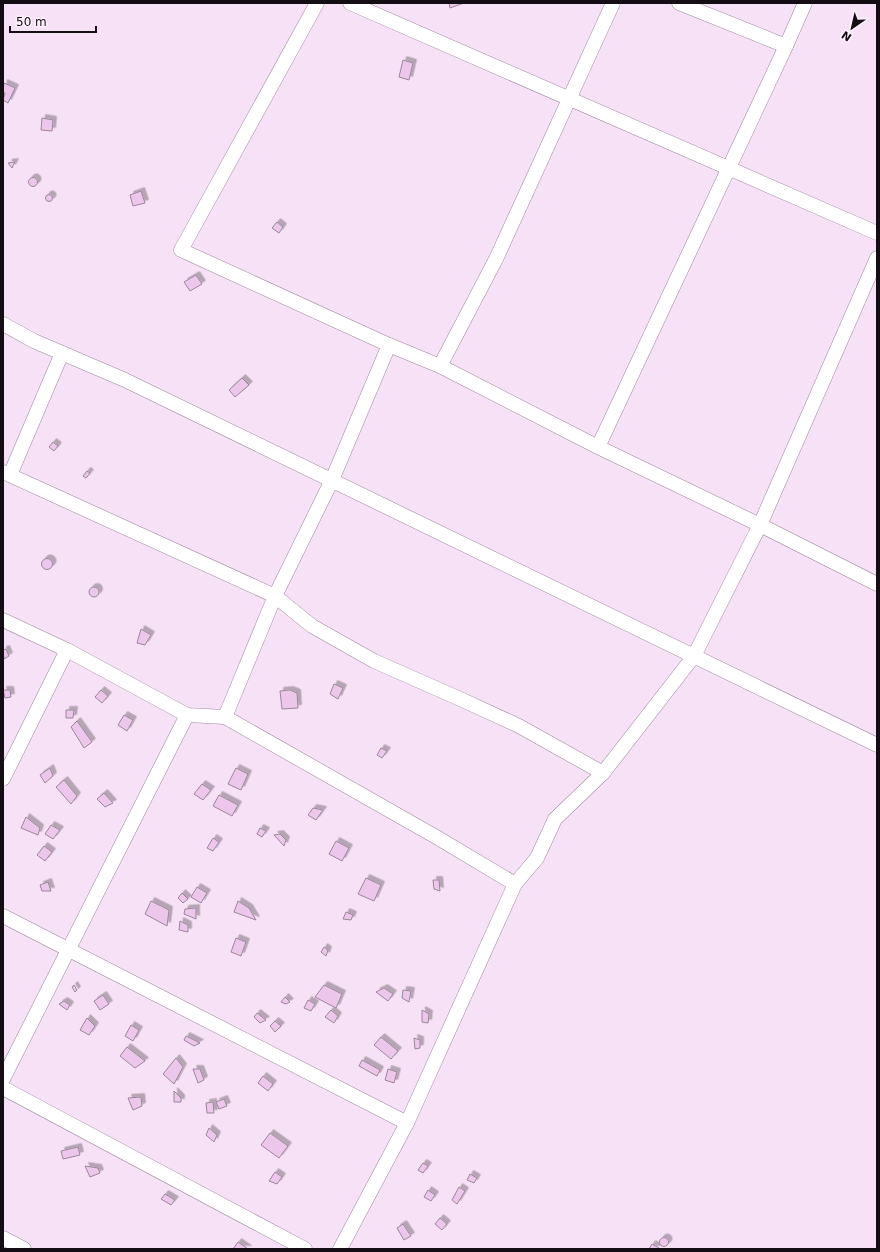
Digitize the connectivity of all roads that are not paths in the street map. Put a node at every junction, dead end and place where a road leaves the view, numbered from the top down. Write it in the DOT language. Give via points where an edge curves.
graph roads {
  1 [pos="316,3"];
  2 [pos="350,3"];
  3 [pos="613,3"];
  4 [pos="679,3"];
  5 [pos="805,3"];
  6 [pos="786,46"];
  7 [pos="569,99"];
  8 [pos="729,168"];
  9 [pos="877,233"];
  10 [pos="877,258"];
  11 [pos="3,324"];
  12 [pos="389,344"];
  13 [pos="62,353"];
  14 [pos="440,366"];
  15 [pos="598,446"];
  16 [pos="6,474"];
  17 [pos="332,480"];
  18 [pos="760,525"];
  19 [pos="877,584"];
  20 [pos="275,596"];
  21 [pos="3,620"];
  22 [pos="67,650"];
  23 [pos="694,656"];
  24 [pos="187,715"];
  25 [pos="225,717"];
  26 [pos="877,744"];
  27 [pos="603,773"];
  28 [pos="3,779"];
  29 [pos="515,884"];
  30 [pos="3,916"];
  31 [pos="69,949"];
  32 [pos="3,1079"];
  33 [pos="3,1088"];
  34 [pos="408,1123"];
  35 [pos="3,1238"];
  36 [pos="24,1249"];
  37 [pos="306,1249"];
  38 [pos="340,1249"];
  1 -- 12 [label="street" via="181,250"];
  2 -- 7 [label="street"];
  3 -- 7 [label="street"];
  4 -- 6 [label="street"];
  5 -- 6 [label="street"];
  6 -- 8 [label="street"];
  7 -- 8 [label="street"];
  7 -- 14 [label="street" via="496,259"];
  8 -- 9 [label="street"];
  8 -- 15 [label="street"];
  10 -- 18 [label="street"];
  11 -- 13 [label="street"];
  12 -- 14 [label="street"];
  12 -- 17 [label="street"];
  13 -- 16 [label="street"];
  13 -- 17 [label="street" via="125,380"];
  14 -- 15 [label="street"];
  15 -- 18 [label="street"];
  16 -- 20 [label="street"];
  17 -- 20 [label="street"];
  17 -- 23 [label="street"];
  18 -- 19 [label="street"];
  18 -- 23 [label="street"];
  20 -- 25 [label="street"];
  20 -- 27 [label="street" via="312,626 374,661 519,726"];
  21 -- 22 [label="street"];
  22 -- 24 [label="street"];
  22 -- 28 [label="street"];
  23 -- 26 [label="street"];
  23 -- 27 [label="street"];
  24 -- 25 [label="street"];
  24 -- 31 [label="street"];
  25 -- 29 [label="street"];
  27 -- 29 [label="street" via="556,819 537,858"];
  29 -- 34 [label="street"];
  30 -- 31 [label="street"];
  31 -- 32 [label="street"];
  31 -- 34 [label="street"];
  33 -- 37 [label="street"];
  34 -- 38 [label="street"];
  35 -- 36 [label="street"];
}
